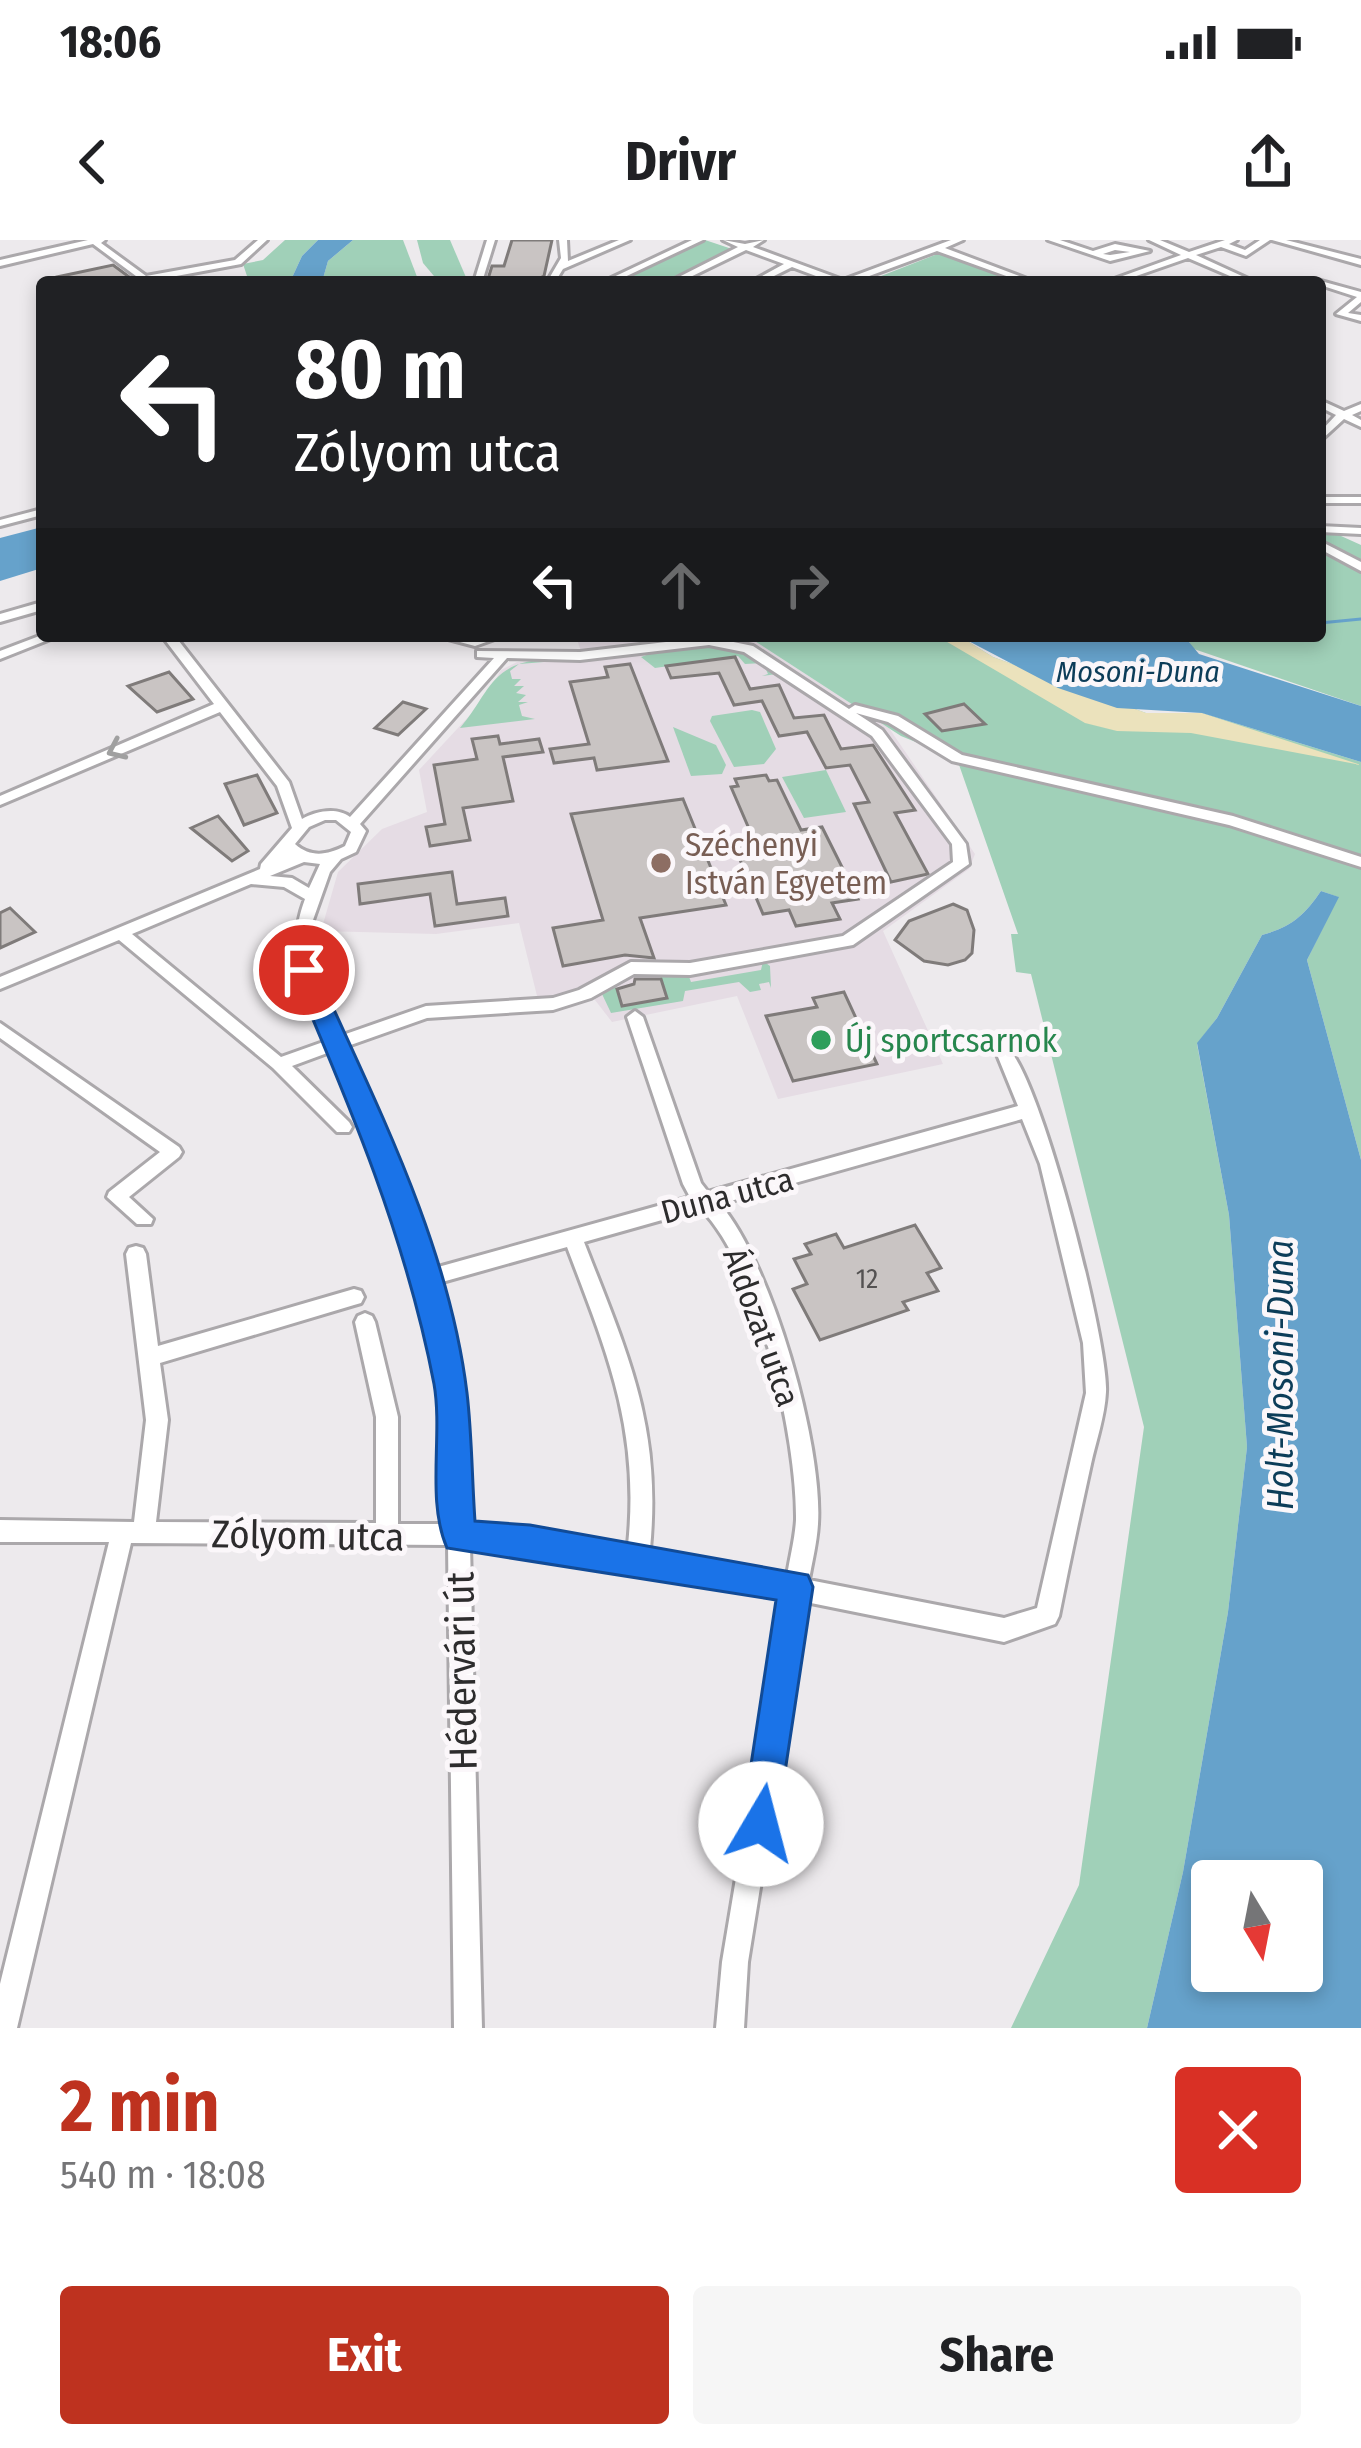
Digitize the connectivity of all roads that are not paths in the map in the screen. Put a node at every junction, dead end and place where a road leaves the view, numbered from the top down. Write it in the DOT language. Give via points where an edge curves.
graph roads {
  1 [pos="263,240"];
  2 [pos="491,240"];
  3 [pos="563,240"];
  4 [pos="626,240"];
  5 [pos="699,240"];
  6 [pos="727,240"];
  7 [pos="760,240"];
  8 [pos="958,240"];
  9 [pos="1052,240"];
  10 [pos="1153,240"];
  11 [pos="1233,240"];
  12 [pos="1266,240"];
  13 [pos="1276,240"];
  14 [pos="96,241"];
  15 [pos="1221,244"];
  16 [pos="744,248"];
  17 [pos="939,249"];
  18 [pos="1093,254"];
  19 [pos="1190,254"];
  20 [pos="592,257"];
  21 [pos="238,262"];
  22 [pos="1361,262"];
  23 [pos="0,263"];
  24 [pos="793,263"];
  25 [pos="560,267"];
  26 [pos="141,276"];
  27 [pos="161,276"];
  28 [pos="242,276"];
  29 [pos="480,276"];
  30 [pos="554,276"];
  31 [pos="564,276"];
  32 [pos="620,276"];
  33 [pos="686,276"];
  34 [pos="767,276"];
  35 [pos="827,276"];
  36 [pos="860,276"];
  37 [pos="1012,276"];
  38 [pos="1127,276"];
  39 [pos="1239,276"];
  40 [pos="1326,284"];
  41 [pos="1361,297"];
  42 [pos="1326,312"];
  43 [pos="1341,314"];
  44 [pos="1361,318"];
  45 [pos="1326,406"];
  46 [pos="1361,407"];
  47 [pos="1348,415"];
  48 [pos="1361,424"];
  49 [pos="1326,433"];
  50 [pos="1326,500"];
  51 [pos="1361,500"];
  52 [pos="36,514"];
  53 [pos="0,523"];
  54 [pos="1326,529"];
  55 [pos="1361,532"];
  56 [pos="1326,547"];
  57 [pos="1361,567"];
  58 [pos="36,608"];
  59 [pos="0,618"];
  60 [pos="36,642"];
  61 [pos="173,642"];
  62 [pos="489,643"];
  63 [pos="511,649"];
  64 [pos="0,655"];
  65 [pos="472,691"];
  66 [pos="818,693"];
  67 [pos="224,705"];
  68 [pos="284,785"];
  69 [pos="376,792"];
  70 [pos="0,801"];
  71 [pos="327,816"];
  72 [pos="354,823"];
  73 [pos="297,825"];
  74 [pos="288,844"];
  75 [pos="335,857"];
  76 [pos="305,858"];
  77 [pos="1361,862"];
  78 [pos="242,884"];
  79 [pos="310,898"];
  80 [pos="121,933"];
  81 [pos="0,983"];
  82 [pos="635,1017"];
  83 [pos="0,1029"];
  84 [pos="339,1045"];
  85 [pos="1005,1052"];
  86 [pos="280,1064"];
  87 [pos="1029,1110"];
  88 [pos="343,1127"];
  89 [pos="701,1202"];
  90 [pos="144,1219"];
  91 [pos="572,1236"];
  92 [pos="136,1254"];
  93 [pos="425,1279"];
  94 [pos="354,1297"];
  95 [pos="364,1322"];
  96 [pos="152,1358"];
  97 [pos="0,1531"];
  98 [pos="133,1533"];
  99 [pos="387,1536"];
  100 [pos="459,1536"];
  101 [pos="638,1558"];
  102 [pos="796,1587"];
  103 [pos="3,2028"];
  104 [pos="468,2028"];
  105 [pos="730,2028"];
  1 -- 21 [label="street"];
  2 -- 29 [label="street"];
  3 -- 25 [label="street"];
  4 -- 20 [label="street"];
  5 -- 32 [label="street"];
  6 -- 16 [label="street"];
  7 -- 16 [label="street"];
  8 -- 17 [label="street"];
  9 -- 18 [label="street"];
  10 -- 19 [label="street"];
  11 -- 15 [label="street"];
  12 -- 15 [label="street" via="1246,253"];
  13 -- 22 [label="street"];
  14 -- 23 [label="street"];
  14 -- 26 [label="street"];
  15 -- 19 [label="street"];
  16 -- 24 [label="street"];
  16 -- 33 [label="street"];
  17 -- 36 [label="street"];
  17 -- 37 [label="street"];
  18 -- 18 [label="street" via="1110,258 1146,251 1122,246"];
  19 -- 38 [label="street"];
  19 -- 39 [label="street"];
  20 -- 25 [label="street"];
  20 -- 31 [label="street" via="565,266"];
  21 -- 27 [label="street"];
  21 -- 28 [label="street"];
  24 -- 34 [label="street"];
  24 -- 35 [label="street"];
  25 -- 30 [label="street"];
  40 -- 41 [label="street"];
  41 -- 43 [label="street"];
  42 -- 43 [label="street"];
  43 -- 44 [label="street"];
  45 -- 47 [label="street"];
  46 -- 47 [label="street"];
  47 -- 48 [label="street"];
  47 -- 49 [label="street"];
  50 -- 51 [label="street"];
  52 -- 53 [label="street"];
  54 -- 55 [label="street"];
  56 -- 57 [label="street"];
  58 -- 59 [label="street"];
  60 -- 64 [label="street"];
  61 -- 67 [label="street"];
  62 -- 63 [label="street"];
  62 -- 65 [label="street"];
  63 -- 65 [label="street"];
  63 -- 66 [label="street" via="558,656 725,642"];
  65 -- 69 [label="street"];
  66 -- 77 [label="street" via="893,719 957,758 1232,821"];
  66 -- 84 [label="street" via="883,739 962,851 954,872 838,943 690,969 640,966 560,1003 426,1012"];
  67 -- 68 [label="street"];
  67 -- 70 [label="street, one-way"];
  68 -- 71 [label="street"];
  68 -- 73 [label="street"];
  69 -- 71 [label="street"];
  69 -- 72 [label="street"];
  71 -- 72 [label="street"];
  71 -- 73 [label="street"];
  72 -- 75 [label="street, Hédervári út" via="356,843"];
  73 -- 74 [label="street"];
  74 -- 76 [label="street"];
  74 -- 78 [label="street"];
  75 -- 76 [label="street"];
  75 -- 79 [label="street, Hédervári út"];
  76 -- 78 [label="street"];
  76 -- 79 [label="street, Hédervári út"];
  78 -- 79 [label="street" via="287,882"];
  78 -- 80 [label="street"];
  79 -- 84 [label="street, Hédervári út" via="304,970"];
  80 -- 81 [label="street"];
  80 -- 86 [label="street"];
  82 -- 89 [label="street, Áldozat utca"];
  83 -- 90 [label="street" via="173,1153 116,1197"];
  84 -- 86 [label="street"];
  84 -- 93 [label="street, Hédervári út" via="391,1168"];
  85 -- 87 [label="street"];
  86 -- 88 [label="street"];
  87 -- 89 [label="street, Duna utca"];
  87 -- 102 [label="street, Zólyom utca" via="1066,1227 1093,1342 1096,1393 1047,1616 1004,1630"];
  89 -- 91 [label="street, Duna utca"];
  89 -- 102 [label="street, Áldozat utca" via="719,1216 791,1391 807,1522"];
  91 -- 93 [label="street, Duna utca"];
  91 -- 101 [label="street" via="638,1411 646,1504"];
  92 -- 96 [label="street"];
  93 -- 100 [label="street, Hédervári út" via="451,1390"];
  94 -- 96 [label="street"];
  95 -- 99 [label="street" via="387,1418"];
  96 -- 98 [label="street" via="157,1420"];
  97 -- 98 [label="street, Zólyom utca"];
  98 -- 99 [label="street, Zólyom utca"];
  98 -- 103 [label="street"];
  99 -- 100 [label="street, Zólyom utca"];
  100 -- 101 [label="street, Zólyom utca"];
  100 -- 104 [label="street, Hédervári út"];
  101 -- 102 [label="street, Zólyom utca"];
  102 -- 105 [label="street, Áldozat utca"];
}
